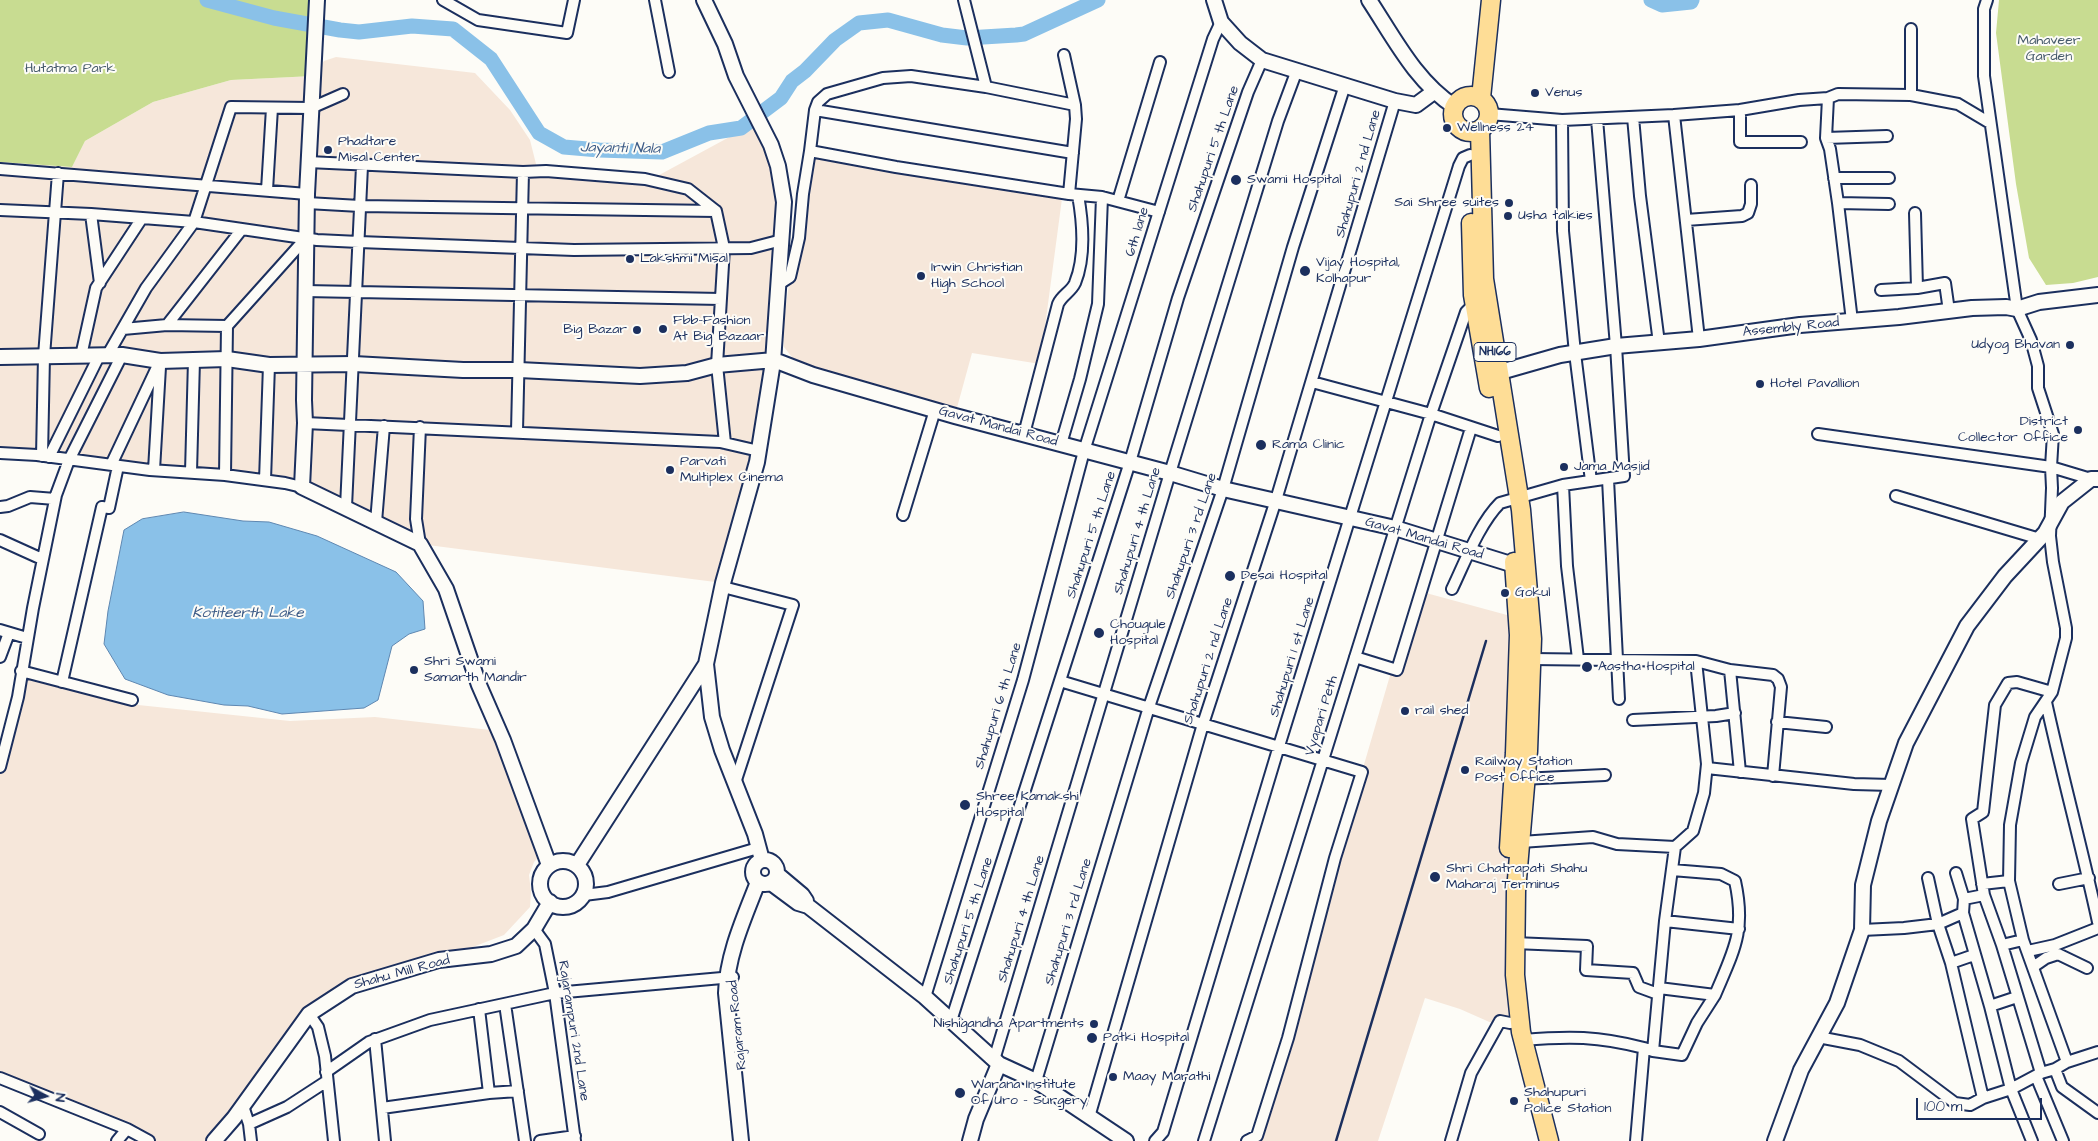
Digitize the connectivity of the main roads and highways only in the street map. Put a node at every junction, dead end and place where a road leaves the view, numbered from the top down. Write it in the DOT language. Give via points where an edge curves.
graph roads {
  1 [pos="1484,0"];
  2 [pos="1491,0"];
  3 [pos="1478,97"];
  4 [pos="1470,130"];
  5 [pos="1492,375"];
  6 [pos="1513,498"];
  7 [pos="1519,779"];
  8 [pos="1515,1023"];
  9 [pos="1542,1141"];
  10 [pos="1549,1141"];
  1 -- 3 [label="highway"];
  2 -- 3 [label="highway"];
  3 -- 4 [label="highway, NH166" via="1488,107 1489,114 1486,124"];
  3 -- 4 [label="highway, NH166" via="1464,97 1455,107 1454,116"];
  4 -- 5 [label="highway, NH166"];
  4 -- 5 [label="highway, NH166" via="1470,239 1474,304"];
  5 -- 6 [label="highway, NH166"];
  5 -- 6 [label="highway, NH166" via="1498,436"];
  6 -- 7 [label="highway, NH166" via="1519,635"];
  6 -- 7 [label="highway, NH166" via="1531,625 1532,659"];
  7 -- 8 [label="highway, NH166" via="1521,842 1516,881"];
  7 -- 8 [label="highway, NH166" via="1504,915 1506,977"];
  8 -- 9 [label="highway, NH166"];
  8 -- 10 [label="highway, NH166" via="1523,1040"];
}
